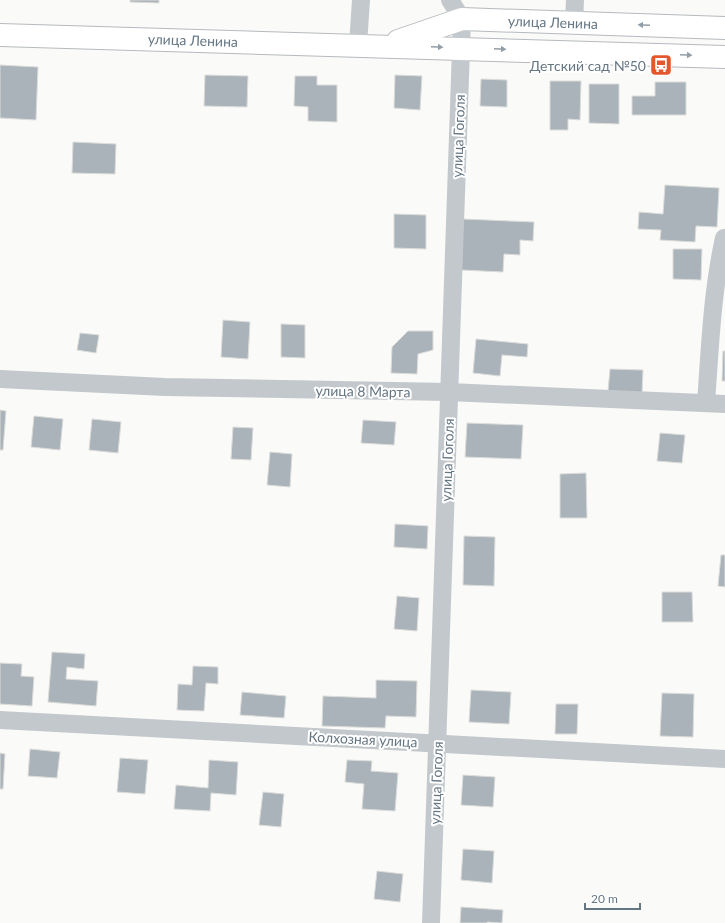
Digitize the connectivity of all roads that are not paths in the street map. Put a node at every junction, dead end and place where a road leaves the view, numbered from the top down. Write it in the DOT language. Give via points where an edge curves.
graph roads {
  1 [pos="361,0"];
  2 [pos="450,0"];
  3 [pos="575,0"];
  4 [pos="462,19"];
  5 [pos="574,23"];
  6 [pos="725,28"];
  7 [pos="0,35"];
  8 [pos="358,45"];
  9 [pos="385,45"];
  10 [pos="461,48"];
  11 [pos="725,57"];
  12 [pos="725,238"];
  13 [pos="0,379"];
  14 [pos="449,392"];
  15 [pos="706,403"];
  16 [pos="725,404"];
  17 [pos="0,720"];
  18 [pos="437,744"];
  19 [pos="725,759"];
  20 [pos="431,923"];
  1 -- 8 [label="street"];
  2 -- 4 [label="street"];
  3 -- 5 [label="street"];
  4 -- 5 [label="main road, улица Ленина"];
  4 -- 9 [label="main road, улица Ленина"];
  4 -- 10 [label="street, улица Гоголя"];
  6 -- 5 [label="main road, улица Ленина, one-way"];
  7 -- 8 [label="main road, улица Ленина"];
  8 -- 9 [label="main road, улица Ленина"];
  9 -- 10 [label="main road, улица Ленина, one-way"];
  10 -- 11 [label="main road, улица Ленина, one-way"];
  10 -- 14 [label="street, улица Гоголя"];
  12 -- 15 [label="street" via="718,268"];
  13 -- 14 [label="street, улица 8 Марта" via="165,387"];
  14 -- 15 [label="street, улица 8 Марта"];
  14 -- 18 [label="street, улица Гоголя"];
  15 -- 16 [label="street, улица 8 Марта"];
  17 -- 18 [label="street, Колхозная улица"];
  18 -- 19 [label="street, Колхозная улица"];
  18 -- 20 [label="street, улица Гоголя"];
}
